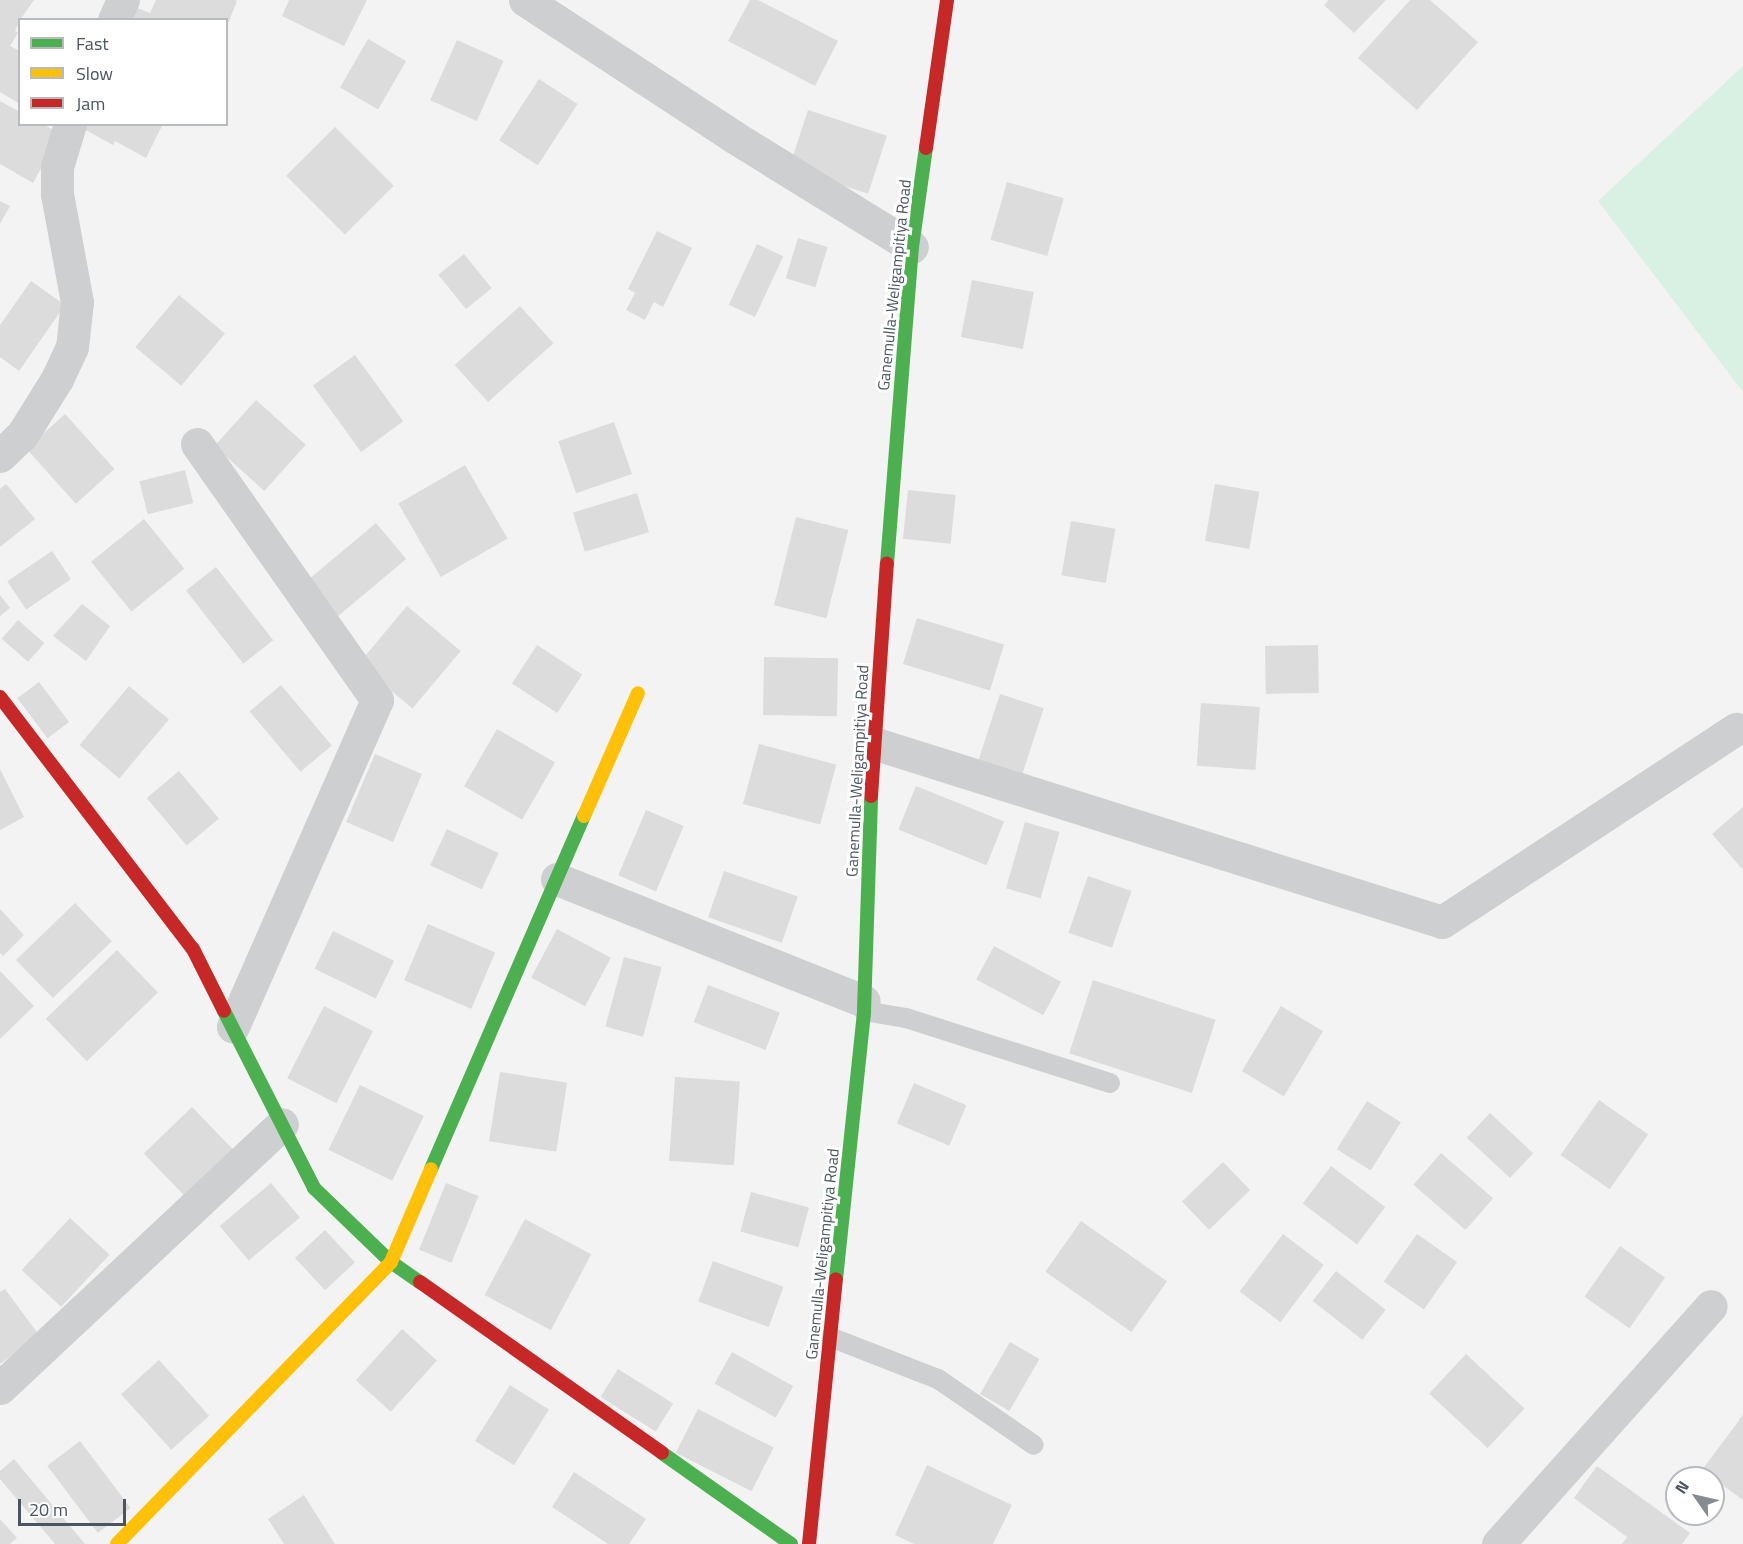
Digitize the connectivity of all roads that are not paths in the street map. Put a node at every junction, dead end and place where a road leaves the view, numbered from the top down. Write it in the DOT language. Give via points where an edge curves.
graph roads {
  1 [pos="123,0"];
  2 [pos="525,0"];
  3 [pos="947,0"];
  4 [pos="115,18"];
  5 [pos="69,126"];
  6 [pos="912,247"];
  7 [pos="197,444"];
  8 [pos="0,456"];
  9 [pos="638,693"];
  10 [pos="0,697"];
  11 [pos="1736,729"];
  12 [pos="873,743"];
  13 [pos="557,879"];
  14 [pos="864,1006"];
  15 [pos="233,1027"];
  16 [pos="1110,1083"];
  17 [pos="282,1124"];
  18 [pos="391,1262"];
  19 [pos="1711,1306"];
  20 [pos="830,1337"];
  21 [pos="0,1388"];
  22 [pos="1034,1445"];
  23 [pos="117,1544"];
  24 [pos="791,1544"];
  25 [pos="809,1544"];
  26 [pos="1498,1544"];
  1 -- 4 [label="street"];
  2 -- 6 [label="street" via="734,137"];
  3 -- 6 [label="street, Ganemulla-Weligampitiya Road"];
  5 -- 8 [label="street" via="57,167 57,194 77,302 72,347 22,435"];
  6 -- 12 [label="street, Ganemulla-Weligampitiya Road"];
  7 -- 15 [label="street" via="377,700"];
  9 -- 13 [label="street"];
  10 -- 15 [label="street" via="193,949"];
  11 -- 12 [label="street" via="1442,922"];
  12 -- 14 [label="street, Ganemulla-Weligampitiya Road"];
  13 -- 14 [label="street"];
  13 -- 18 [label="street"];
  14 -- 16 [label="lane"];
  14 -- 20 [label="street, Ganemulla-Weligampitiya Road"];
  15 -- 17 [label="street"];
  17 -- 18 [label="street" via="314,1188"];
  17 -- 21 [label="street"];
  18 -- 23 [label="street"];
  18 -- 24 [label="street"];
  19 -- 26 [label="street"];
  20 -- 22 [label="lane" via="938,1378"];
  20 -- 25 [label="street, Ganemulla-Weligampitiya Road"];
}
